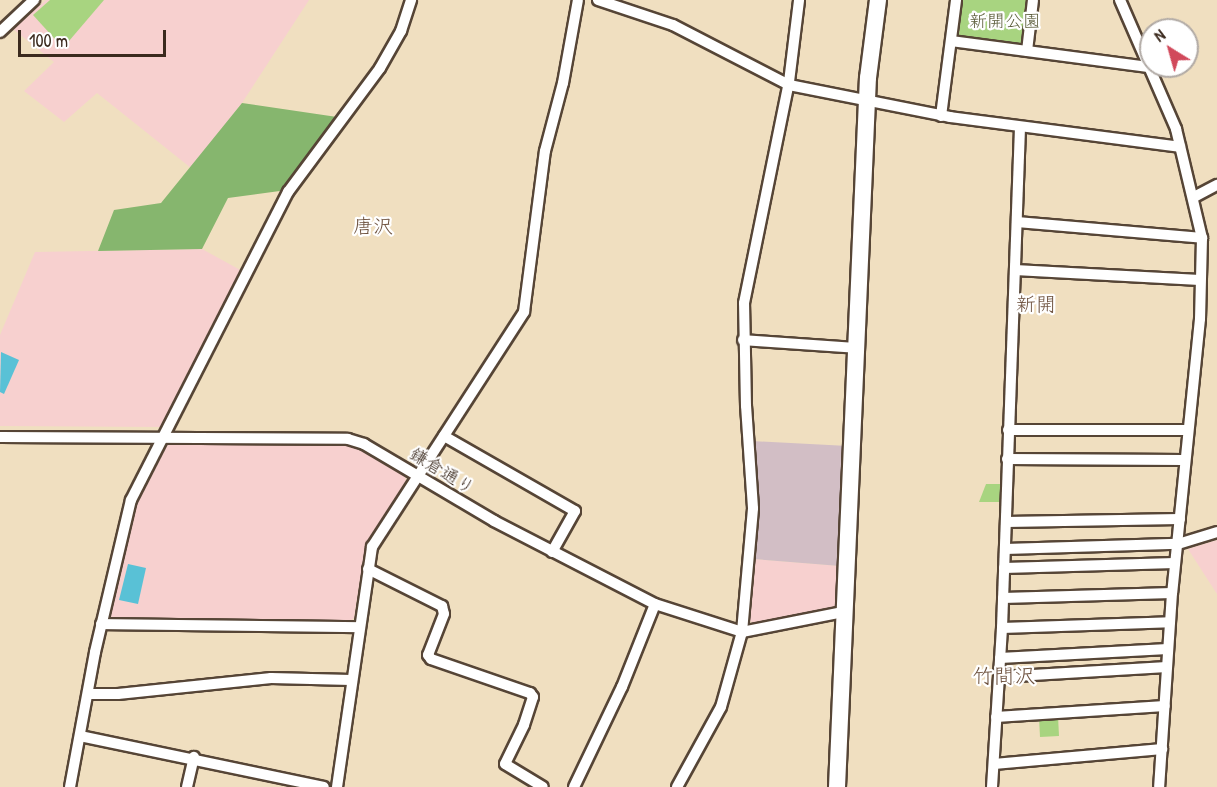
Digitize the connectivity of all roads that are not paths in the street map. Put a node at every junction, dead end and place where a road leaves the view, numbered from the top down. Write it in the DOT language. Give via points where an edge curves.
graph roads {
  1 [pos="34,0"];
  2 [pos="411,0"];
  3 [pos="578,0"];
  4 [pos="598,0"];
  5 [pos="800,0"];
  6 [pos="878,0"];
  7 [pos="956,0"];
  8 [pos="1033,0"];
  9 [pos="1120,0"];
  10 [pos="0,32"];
  11 [pos="951,41"];
  12 [pos="1139,45"];
  13 [pos="1027,51"];
  14 [pos="1139,66"];
  15 [pos="1152,78"];
  16 [pos="789,85"];
  17 [pos="868,102"];
  18 [pos="941,116"];
  19 [pos="1020,128"];
  20 [pos="1180,147"];
  21 [pos="1217,185"];
  22 [pos="1194,197"];
  23 [pos="1017,222"];
  24 [pos="1202,238"];
  25 [pos="1015,270"];
  26 [pos="1200,280"];
  27 [pos="743,340"];
  28 [pos="858,348"];
  29 [pos="1008,430"];
  30 [pos="1187,430"];
  31 [pos="444,436"];
  32 [pos="0,437"];
  33 [pos="161,438"];
  34 [pos="1007,459"];
  35 [pos="1184,460"];
  36 [pos="418,475"];
  37 [pos="1180,519"];
  38 [pos="1006,522"];
  39 [pos="1217,532"];
  40 [pos="1178,544"];
  41 [pos="1005,549"];
  42 [pos="552,552"];
  43 [pos="1174,563"];
  44 [pos="1004,568"];
  45 [pos="368,569"];
  46 [pos="1172,593"];
  47 [pos="1003,598"];
  48 [pos="655,604"];
  49 [pos="843,612"];
  50 [pos="1170,622"];
  51 [pos="101,624"];
  52 [pos="359,627"];
  53 [pos="1002,628"];
  54 [pos="742,632"];
  55 [pos="1168,649"];
  56 [pos="1000,658"];
  57 [pos="1167,667"];
  58 [pos="999,677"];
  59 [pos="351,681"];
  60 [pos="88,694"];
  61 [pos="1165,706"];
  62 [pos="996,717"];
  63 [pos="80,736"];
  64 [pos="1162,749"];
  65 [pos="194,757"];
  66 [pos="994,764"];
  67 [pos="70,787"];
  68 [pos="187,787"];
  69 [pos="324,787"];
  70 [pos="337,787"];
  71 [pos="543,787"];
  72 [pos="574,787"];
  73 [pos="677,787"];
  74 [pos="837,787"];
  75 [pos="992,787"];
  76 [pos="1158,787"];
  1 -- 10 [label="street"];
  2 -- 33 [label="street" via="401,31 380,68 295,180"];
  3 -- 31 [label="street" via="563,83 545,151 524,312"];
  4 -- 16 [label="street" via="673,25"];
  5 -- 16 [label="street"];
  6 -- 17 [label="street"];
  7 -- 11 [label="street"];
  8 -- 13 [label="street"];
  9 -- 12 [label="street"];
  11 -- 13 [label="street"];
  11 -- 18 [label="street"];
  13 -- 14 [label="street"];
  15 -- 20 [label="street"];
  16 -- 17 [label="street"];
  16 -- 27 [label="street" via="752,257"];
  17 -- 18 [label="street"];
  17 -- 28 [label="street"];
  18 -- 19 [label="street"];
  19 -- 20 [label="street"];
  19 -- 23 [label="street"];
  20 -- 22 [label="street"];
  21 -- 22 [label="street"];
  22 -- 24 [label="street"];
  23 -- 24 [label="street"];
  23 -- 25 [label="street"];
  24 -- 26 [label="street"];
  25 -- 26 [label="street"];
  25 -- 29 [label="street"];
  26 -- 30 [label="street"];
  27 -- 28 [label="street"];
  27 -- 54 [label="street" via="753,508"];
  28 -- 49 [label="street"];
  29 -- 30 [label="street"];
  29 -- 34 [label="street"];
  30 -- 35 [label="street"];
  31 -- 36 [label="street"];
  31 -- 42 [label="street" via="575,511"];
  32 -- 33 [label="street, 鎌倉通り"];
  33 -- 36 [label="street, 鎌倉通り" via="348,439"];
  33 -- 51 [label="street" via="131,500"];
  34 -- 35 [label="street"];
  34 -- 38 [label="street"];
  35 -- 37 [label="street"];
  36 -- 42 [label="street, 鎌倉通り"];
  36 -- 45 [label="street" via="372,547"];
  37 -- 38 [label="street"];
  37 -- 40 [label="street"];
  38 -- 41 [label="street"];
  39 -- 40 [label="street"];
  40 -- 41 [label="street"];
  40 -- 43 [label="street"];
  41 -- 44 [label="street"];
  42 -- 48 [label="street, 鎌倉通り"];
  43 -- 44 [label="street"];
  43 -- 46 [label="street"];
  44 -- 47 [label="street"];
  45 -- 52 [label="street"];
  45 -- 71 [label="street" via="442,606 444,614 428,655 431,659 530,693 533,697 524,725 505,764"];
  46 -- 47 [label="street"];
  46 -- 50 [label="street"];
  47 -- 53 [label="street"];
  48 -- 54 [label="street, 鎌倉通り"];
  48 -- 72 [label="street" via="622,687"];
  49 -- 54 [label="street, 鎌倉通り"];
  49 -- 74 [label="street"];
  50 -- 53 [label="street"];
  50 -- 55 [label="street"];
  51 -- 52 [label="street"];
  51 -- 60 [label="street"];
  52 -- 59 [label="street"];
  53 -- 56 [label="street"];
  54 -- 73 [label="street" via="721,707"];
  55 -- 56 [label="street"];
  55 -- 57 [label="street"];
  56 -- 58 [label="street"];
  57 -- 58 [label="street"];
  57 -- 61 [label="street"];
  58 -- 62 [label="street"];
  59 -- 60 [label="street" via="271,678"];
  59 -- 70 [label="street"];
  60 -- 63 [label="street"];
  61 -- 62 [label="street"];
  61 -- 64 [label="street"];
  62 -- 66 [label="street"];
  63 -- 65 [label="street"];
  63 -- 67 [label="street"];
  64 -- 66 [label="street"];
  64 -- 76 [label="street"];
  65 -- 68 [label="street"];
  65 -- 69 [label="street"];
  66 -- 75 [label="street"];
}
